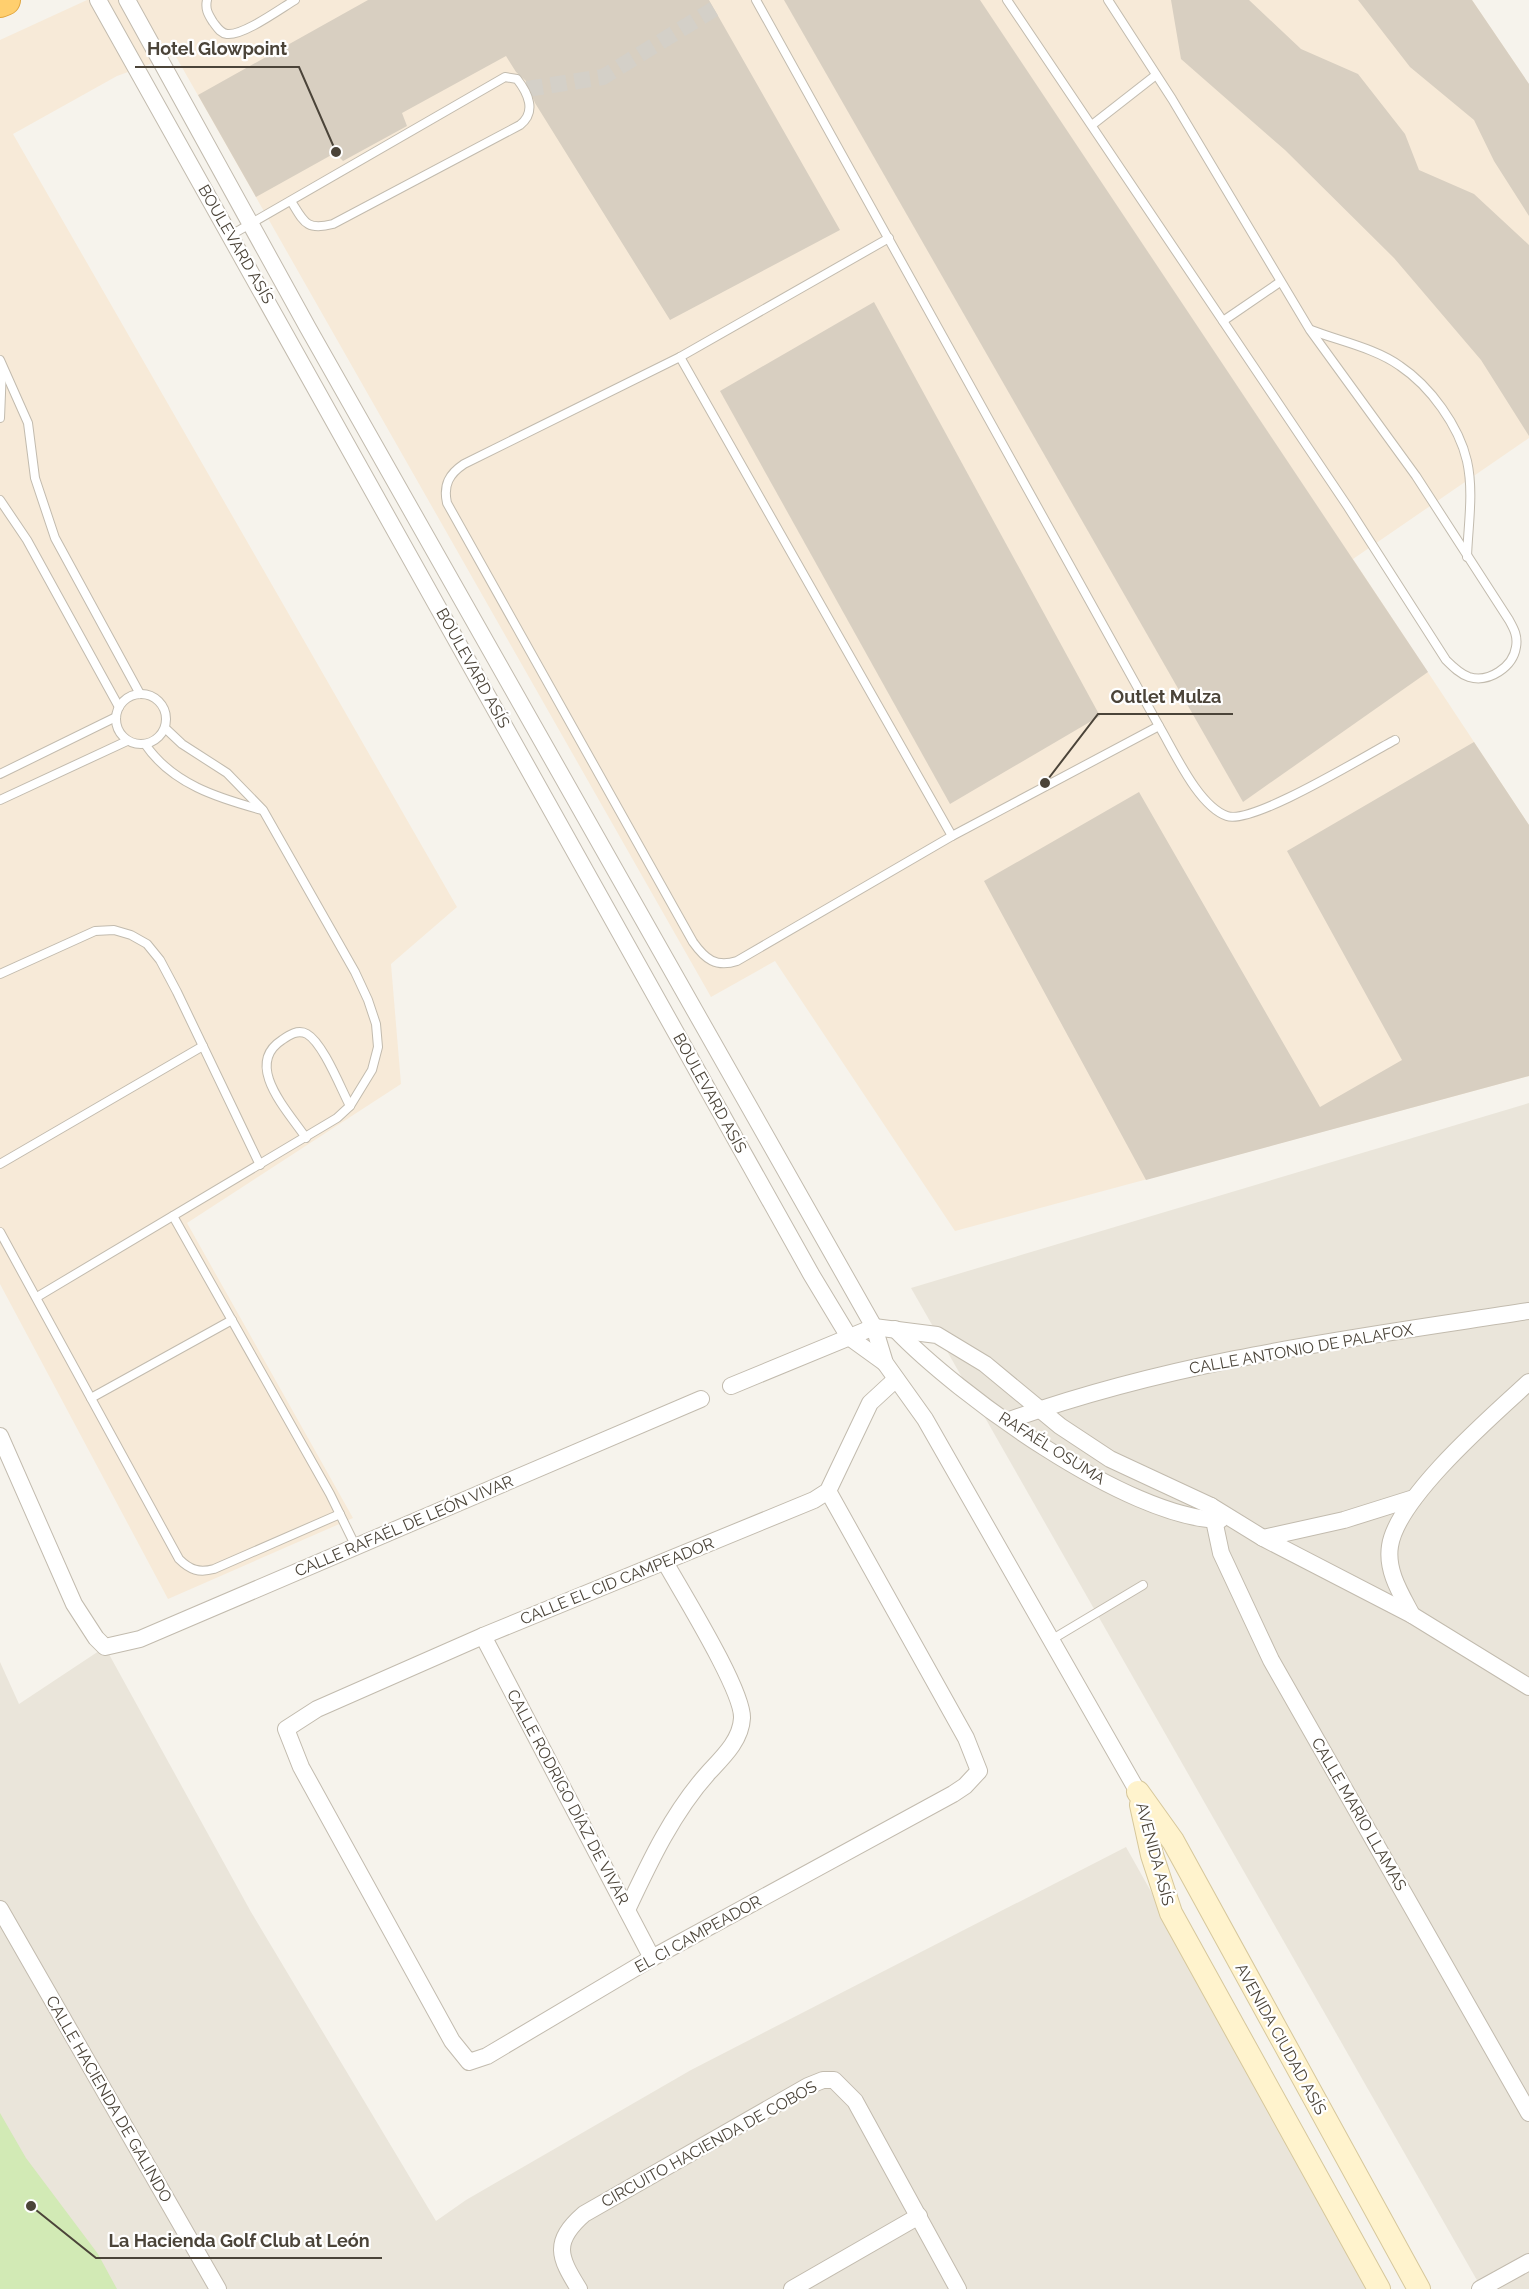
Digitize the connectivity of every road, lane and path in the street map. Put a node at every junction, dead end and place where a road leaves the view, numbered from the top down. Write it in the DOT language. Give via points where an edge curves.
graph roads {
  1 [pos="5,0"];
  2 [pos="98,0"];
  3 [pos="126,0"];
  4 [pos="207,0"];
  5 [pos="295,0"];
  6 [pos="756,0"];
  7 [pos="1007,0"];
  8 [pos="1108,0"];
  9 [pos="0,2"];
  10 [pos="156,54"];
  11 [pos="135,65"];
  12 [pos="1156,75"];
  13 [pos="1092,125"];
  14 [pos="291,201"];
  15 [pos="249,223"];
  16 [pos="231,235"];
  17 [pos="889,238"];
  18 [pos="1280,282"];
  19 [pos="1223,321"];
  20 [pos="1310,330"];
  21 [pos="680,357"];
  22 [pos="1,362"];
  23 [pos="0,418"];
  24 [pos="0,500"];
  25 [pos="1467,558"];
  26 [pos="466,608"];
  27 [pos="446,620"];
  28 [pos="140,694"];
  29 [pos="117,712"];
  30 [pos="1159,726"];
  31 [pos="165,728"];
  32 [pos="1395,740"];
  33 [pos="128,741"];
  34 [pos="145,744"];
  35 [pos="0,774"];
  36 [pos="0,800"];
  37 [pos="263,810"];
  38 [pos="952,836"];
  39 [pos="0,974"];
  40 [pos="688,998"];
  41 [pos="665,1013"];
  42 [pos="203,1046"];
  43 [pos="350,1106"];
  44 [pos="306,1138"];
  45 [pos="769,1142"];
  46 [pos="745,1157"];
  47 [pos="0,1164"];
  48 [pos="260,1165"];
  49 [pos="173,1216"];
  50 [pos="0,1232"];
  51 [pos="37,1297"];
  52 [pos="1529,1311"];
  53 [pos="232,1320"];
  54 [pos="874,1327"];
  55 [pos="895,1329"];
  56 [pos="849,1336"];
  57 [pos="885,1363"];
  58 [pos="896,1378"];
  59 [pos="1529,1382"];
  60 [pos="731,1386"];
  61 [pos="91,1398"];
  62 [pos="701,1399"];
  63 [pos="1041,1409"];
  64 [pos="1007,1421"];
  65 [pos="0,1436"];
  66 [pos="828,1491"];
  67 [pos="1414,1498"];
  68 [pos="1211,1513"];
  69 [pos="340,1514"];
  70 [pos="1263,1538"];
  71 [pos="356,1547"];
  72 [pos="665,1562"];
  73 [pos="1143,1585"];
  74 [pos="1413,1615"];
  75 [pos="483,1636"];
  76 [pos="1050,1640"];
  77 [pos="1529,1687"];
  78 [pos="286,1729"];
  79 [pos="1138,1792"];
  80 [pos="0,1909"];
  81 [pos="627,1910"];
  82 [pos="652,1958"];
  83 [pos="1529,2113"];
  84 [pos="919,2216"];
  85 [pos="1529,2262"];
  86 [pos="218,2289"];
  87 [pos="579,2289"];
  88 [pos="792,2289"];
  89 [pos="958,2289"];
  90 [pos="1379,2289"];
  91 [pos="1419,2289"];
  92 [pos="1480,2289"];
  1 -- 9 [label="highway"];
  2 -- 11 [label="street, BOULEVARD ASÍS"];
  3 -- 10 [label="street, BOULEVARD ASÍS"];
  4 -- 5 [label="lane" via="211,18 222,33 229,35"];
  6 -- 17 [label="lane"];
  7 -- 13 [label="lane"];
  8 -- 12 [label="lane"];
  10 -- 11 [label="street"];
  10 -- 15 [label="street, BOULEVARD ASÍS"];
  11 -- 16 [label="street, BOULEVARD ASÍS"];
  12 -- 13 [label="lane"];
  12 -- 18 [label="lane"];
  13 -- 19 [label="lane"];
  14 -- 14 [label="lane" via="309,225 316,228 333,224 520,125 529,115 531,103 517,79 505,77"];
  14 -- 15 [label="lane"];
  15 -- 16 [label="lane"];
  15 -- 26 [label="street, BOULEVARD ASÍS"];
  16 -- 27 [label="street, BOULEVARD ASÍS"];
  17 -- 21 [label="lane"];
  17 -- 30 [label="lane"];
  18 -- 19 [label="lane"];
  18 -- 20 [label="lane"];
  19 -- 25 [label="lane" via="1446,660 1472,678 1486,678 1500,673 1510,661 1516,649 1516,634"];
  20 -- 25 [label="lane" via="1416,476"];
  20 -- 25 [label="lane" via="1400,365 1427,390 1451,423 1467,461"];
  21 -- 38 [label="lane"];
  21 -- 38 [label="lane" via="464,464 448,478 445,494 688,932 707,959 726,965"];
  22 -- 23 [label="lane"];
  22 -- 28 [label="lane" via="28,423 35,478 55,538"];
  24 -- 29 [label="lane" via="27,540"];
  26 -- 27 [label="street"];
  26 -- 40 [label="street, BOULEVARD ASÍS"];
  27 -- 41 [label="street, BOULEVARD ASÍS"];
  28 -- 29 [label="lane" via="131,696"];
  28 -- 31 [label="lane" via="162,704"];
  29 -- 33 [label="lane" via="120,734"];
  29 -- 35 [label="lane"];
  30 -- 32 [label="lane" via="1196,788 1226,816 1240,818"];
  30 -- 38 [label="lane"];
  31 -- 34 [label="lane" via="154,741"];
  31 -- 37 [label="lane" via="227,773"];
  33 -- 34 [label="lane"];
  33 -- 36 [label="lane"];
  34 -- 37 [label="lane" via="168,770 186,782 212,795"];
  37 -- 43 [label="lane" via="355,972 376,1024 378,1047 372,1070"];
  39 -- 42 [label="lane" via="95,931 114,930 131,935 147,944 160,960"];
  40 -- 41 [label="street"];
  40 -- 45 [label="street, BOULEVARD ASÍS"];
  41 -- 46 [label="street, BOULEVARD ASÍS"];
  42 -- 47 [label="lane"];
  42 -- 48 [label="lane"];
  43 -- 44 [label="lane"];
  43 -- 44 [label="lane" via="308,1034 292,1034 273,1046 266,1056 267,1076"];
  44 -- 48 [label="lane"];
  45 -- 46 [label="street"];
  45 -- 54 [label="street, BOULEVARD ASÍS"];
  46 -- 56 [label="street, BOULEVARD ASÍS"];
  48 -- 49 [label="lane"];
  49 -- 51 [label="lane"];
  49 -- 53 [label="lane"];
  50 -- 51 [label="lane"];
  51 -- 61 [label="lane"];
  52 -- 63 [label="street, CALLE ANTONIO DE PALAFOX" via="1206,1363"];
  53 -- 61 [label="lane"];
  53 -- 69 [label="lane"];
  54 -- 55 [label="street, RAFAÉL OSUMA"];
  54 -- 56 [label="street"];
  54 -- 57 [label="street, AVENIDA ASÍS"];
  55 -- 63 [label="street, RAFAÉL OSUMA" via="948,1340"];
  55 -- 64 [label="street, RAFAÉL OSUMA" via="938,1371"];
  56 -- 57 [label="street, AVENIDA ASÍS"];
  56 -- 60 [label="street"];
  57 -- 58 [label="street, AVENIDA ASÍS"];
  58 -- 66 [label="street" via="870,1403"];
  58 -- 76 [label="street, AVENIDA ASÍS" via="925,1419"];
  59 -- 67 [label="street"];
  61 -- 69 [label="lane" via="179,1559 195,1571 214,1569"];
  62 -- 71 [label="street, CALLE RAFAÉL DE LEÓN VIVAR"];
  63 -- 64 [label="street, CALLE ANTONIO DE PALAFOX"];
  63 -- 68 [label="street, RAFAÉL OSUMA" via="1110,1459"];
  64 -- 68 [label="street, RAFAÉL OSUMA" via="1064,1460 1143,1500"];
  65 -- 71 [label="street, CALLE RAFAÉL DE LEÓN VIVAR" via="74,1604 105,1647 140,1640"];
  66 -- 72 [label="street, CALLE EL CID CAMPEADOR"];
  66 -- 82 [label="street, EL CI CAMPEADOR" via="966,1738 979,1771 952,1794"];
  67 -- 70 [label="street" via="1344,1520"];
  67 -- 74 [label="street" via="1396,1526 1389,1563"];
  68 -- 70 [label="street, RAFAÉL OSUMA" via="1233,1520"];
  68 -- 83 [label="street, CALLE MARIO LLAMAS" via="1221,1553 1271,1660"];
  69 -- 71 [label="lane"];
  70 -- 74 [label="street, RAFAÉL OSUMA"];
  72 -- 75 [label="street, CALLE EL CID CAMPEADOR"];
  72 -- 81 [label="street" via="728,1676 742,1718 737,1737 667,1831"];
  73 -- 76 [label="lane"];
  74 -- 77 [label="street, RAFAÉL OSUMA"];
  75 -- 78 [label="street, CALLE EL CID CAMPEADOR" via="317,1709"];
  75 -- 81 [label="street, CALLE RODRIGO DÍAZ DE VIVAR"];
  76 -- 79 [label="street, AVENIDA ASÍS"];
  78 -- 82 [label="street, EL CI CAMPEADOR" via="306,1776 452,2041 469,2061 486,2056"];
  79 -- 90 [label="street, AVENIDA ASÍS" via="1152,1855 1171,1913"];
  79 -- 91 [label="street, AVENIDA CIUDAD ASÍS" via="1173,1841"];
  80 -- 86 [label="street, CALLE HACIENDA DE GALINDO"];
  81 -- 82 [label="street, CALLE RODRIGO DÍAZ DE VIVAR"];
  84 -- 87 [label="street, CIRCUITO HACIENDA DE COBOS" via="855,2101 834,2080 823,2080 584,2214 567,2232 561,2252"];
  84 -- 88 [label="street"];
  84 -- 89 [label="street, CIRCUITO HACIENDA DE COBOS"];
  85 -- 92 [label="street"];
}
